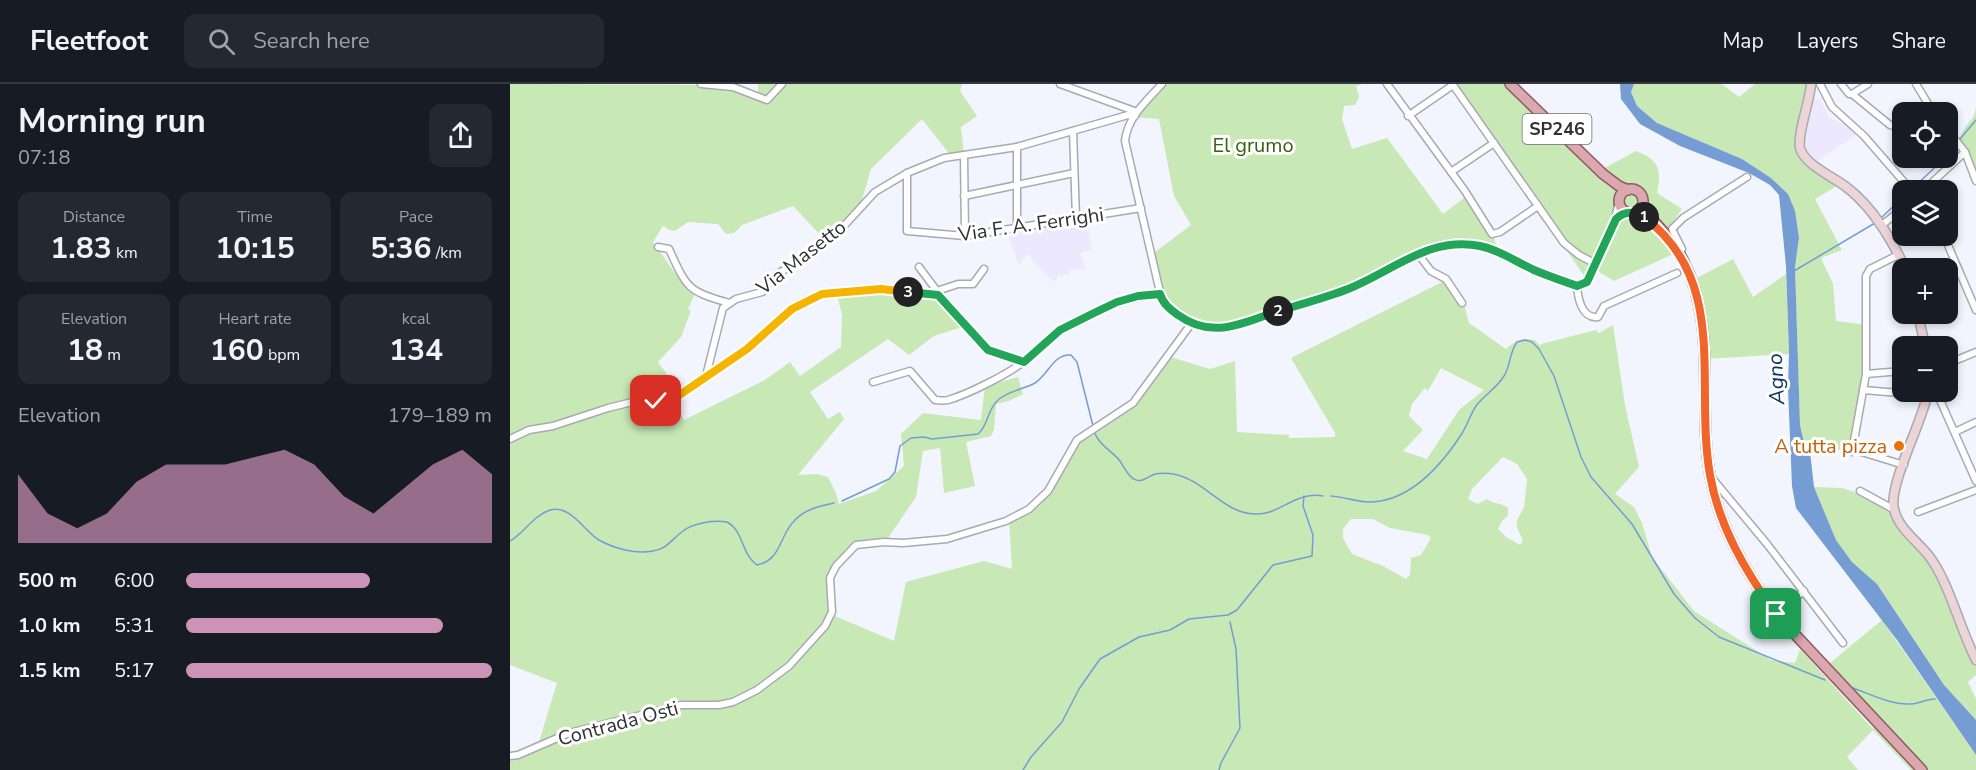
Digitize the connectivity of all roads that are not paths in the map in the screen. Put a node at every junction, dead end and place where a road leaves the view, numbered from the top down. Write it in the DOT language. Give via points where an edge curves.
graph roads {
  1 [pos="701,84"];
  2 [pos="782,84"];
  3 [pos="1060,84"];
  4 [pos="1162,84"];
  5 [pos="1387,84"];
  6 [pos="1510,84"];
  7 [pos="1811,84"];
  8 [pos="1820,84"];
  9 [pos="1841,84"];
  10 [pos="1868,84"];
  11 [pos="1916,84"];
  12 [pos="1453,85"];
  13 [pos="1852,94"];
  14 [pos="1925,102"];
  15 [pos="1136,114"];
  16 [pos="1408,116"];
  17 [pos="1892,126"];
  18 [pos="1073,131"];
  19 [pos="1494,143"];
  20 [pos="1958,143"];
  21 [pos="1017,147"];
  22 [pos="1965,152"];
  23 [pos="964,155"];
  24 [pos="1450,172"];
  25 [pos="907,173"];
  26 [pos="1074,173"];
  27 [pos="1603,174"];
  28 [pos="1747,177"];
  29 [pos="1902,180"];
  30 [pos="1935,180"];
  31 [pos="1976,181"];
  32 [pos="1016,186"];
  33 [pos="1628,190"];
  34 [pos="964,196"];
  35 [pos="1620,199"];
  36 [pos="1643,203"];
  37 [pos="1538,206"];
  38 [pos="1141,208"];
  39 [pos="1631,213"];
  40 [pos="1892,214"];
  41 [pos="1076,218"];
  42 [pos="1616,219"];
  43 [pos="1879,221"];
  44 [pos="1017,227"];
  45 [pos="1662,231"];
  46 [pos="965,236"];
  47 [pos="1948,246"];
  48 [pos="658,247"];
  49 [pos="1678,251"];
  50 [pos="1418,254"];
  51 [pos="1898,255"];
  52 [pos="1900,258"];
  53 [pos="1596,264"];
  54 [pos="919,267"];
  55 [pos="984,269"];
  56 [pos="1677,273"];
  57 [pos="1577,286"];
  58 [pos="938,293"];
  59 [pos="1160,294"];
  60 [pos="729,303"];
  61 [pos="1462,303"];
  62 [pos="1976,310"];
  63 [pos="1191,324"];
  64 [pos="1976,352"];
  65 [pos="1958,359"];
  66 [pos="1024,362"];
  67 [pos="1892,372"];
  68 [pos="1866,374"];
  69 [pos="706,376"];
  70 [pos="873,382"];
  71 [pos="1863,390"];
  72 [pos="1892,391"];
  73 [pos="1925,402"];
  74 [pos="1941,402"];
  75 [pos="1976,422"];
  76 [pos="1954,432"];
  77 [pos="510,440"];
  78 [pos="1904,465"];
  79 [pos="1710,476"];
  80 [pos="1976,481"];
  81 [pos="1976,490"];
  82 [pos="1860,491"];
  83 [pos="1893,509"];
  84 [pos="1918,512"];
  85 [pos="1804,591"];
  86 [pos="1776,614"];
  87 [pos="1844,643"];
  88 [pos="1976,660"];
  89 [pos="510,756"];
  90 [pos="1922,770"];
  1 -- 2 [label="street" via="733,87 767,100"];
  3 -- 15 [label="street"];
  4 -- 15 [label="street"];
  5 -- 16 [label="street"];
  6 -- 27 [label="main road, SP246"];
  7 -- 43 [label="main road" via="1800,140 1803,155 1846,187"];
  8 -- 29 [label="street" via="1832,107 1864,136"];
  9 -- 13 [label="street"];
  10 -- 13 [label="street"];
  11 -- 14 [label="street"];
  12 -- 16 [label="street"];
  12 -- 19 [label="street"];
  13 -- 17 [label="street"];
  15 -- 18 [label="street, Via Masetto"];
  15 -- 38 [label="street" via="1127,128 1125,141"];
  16 -- 24 [label="street"];
  18 -- 21 [label="street, Via Masetto"];
  18 -- 26 [label="street"];
  19 -- 24 [label="street"];
  19 -- 37 [label="street"];
  20 -- 22 [label="street"];
  21 -- 23 [label="street, Via Masetto"];
  21 -- 32 [label="street"];
  22 -- 30 [label="street"];
  22 -- 31 [label="street"];
  23 -- 25 [label="street, Via Masetto" via="944,158"];
  23 -- 34 [label="street"];
  24 -- 37 [label="street" via="1492,234"];
  25 -- 46 [label="street, Via F. A. Ferrighi" via="907,231"];
  25 -- 60 [label="street, Via Masetto" via="875,192 842,228 777,274 762,292"];
  26 -- 32 [label="street"];
  26 -- 41 [label="street"];
  27 -- 33 [label="main road, SP246"];
  27 -- 35 [label="main road, SP246"];
  28 -- 49 [label="street" via="1679,221 1671,230 1682,249"];
  32 -- 34 [label="street"];
  32 -- 44 [label="street"];
  33 -- 35 [label="main road"];
  33 -- 36 [label="main road, SP246" via="1640,193"];
  34 -- 46 [label="street"];
  35 -- 39 [label="main road, SP246" via="1624,210"];
  35 -- 42 [label="street"];
  36 -- 39 [label="main road"];
  36 -- 45 [label="main road"];
  37 -- 53 [label="street" via="1564,243"];
  38 -- 41 [label="street, Via F. A. Ferrighi"];
  38 -- 59 [label="street"];
  39 -- 42 [label="street"];
  39 -- 45 [label="main road" via="1642,215"];
  40 -- 43 [label="street"];
  41 -- 44 [label="street, Via F. A. Ferrighi"];
  42 -- 53 [label="street"];
  43 -- 51 [label="main road"];
  44 -- 46 [label="street, Via F. A. Ferrighi"];
  45 -- 49 [label="main road"];
  47 -- 62 [label="street"];
  48 -- 60 [label="street" via="669,249 685,283 702,296"];
  49 -- 79 [label="main road" via="1702,314"];
  50 -- 57 [label="street" via="1443,245 1481,246"];
  50 -- 61 [label="street" via="1431,271 1446,279"];
  50 -- 63 [label="street" via="1329,296 1223,328"];
  51 -- 52 [label="main road"];
  51 -- 68 [label="street" via="1870,269 1866,276"];
  53 -- 57 [label="street" via="1587,282"];
  54 -- 58 [label="street"];
  55 -- 58 [label="street" via="973,284 953,285"];
  56 -- 57 [label="street" via="1604,306 1598,317 1586,313"];
  58 -- 66 [label="street" via="988,350"];
  58 -- 69 [label="street" via="881,289 822,294 792,309 747,349"];
  59 -- 63 [label="street" via="1167,307"];
  59 -- 66 [label="street" via="1117,302 1060,330"];
  60 -- 69 [label="street" via="723,308"];
  63 -- 89 [label="street, Contrada Osti" via="1133,403 1077,440 1048,491 1029,510 947,539 856,545 830,578 832,612 825,626 789,666 749,694 733,702 681,705 569,733"];
  64 -- 65 [label="street"];
  66 -- 70 [label="street" via="947,401 935,400 910,371"];
  67 -- 68 [label="street"];
  68 -- 71 [label="street"];
  69 -- 77 [label="street" via="678,396 608,408 530,430"];
  71 -- 72 [label="street"];
  71 -- 78 [label="street" via="1853,451"];
  73 -- 78 [label="main road"];
  74 -- 76 [label="street"];
  75 -- 76 [label="street"];
  76 -- 80 [label="street"];
  78 -- 83 [label="main road" via="1895,487"];
  79 -- 85 [label="street"];
  79 -- 86 [label="main road" via="1729,536"];
  81 -- 84 [label="street"];
  82 -- 83 [label="street"];
  83 -- 88 [label="main road" via="1936,566"];
  85 -- 86 [label="street"];
  85 -- 87 [label="street"];
  86 -- 90 [label="main road"];
}
